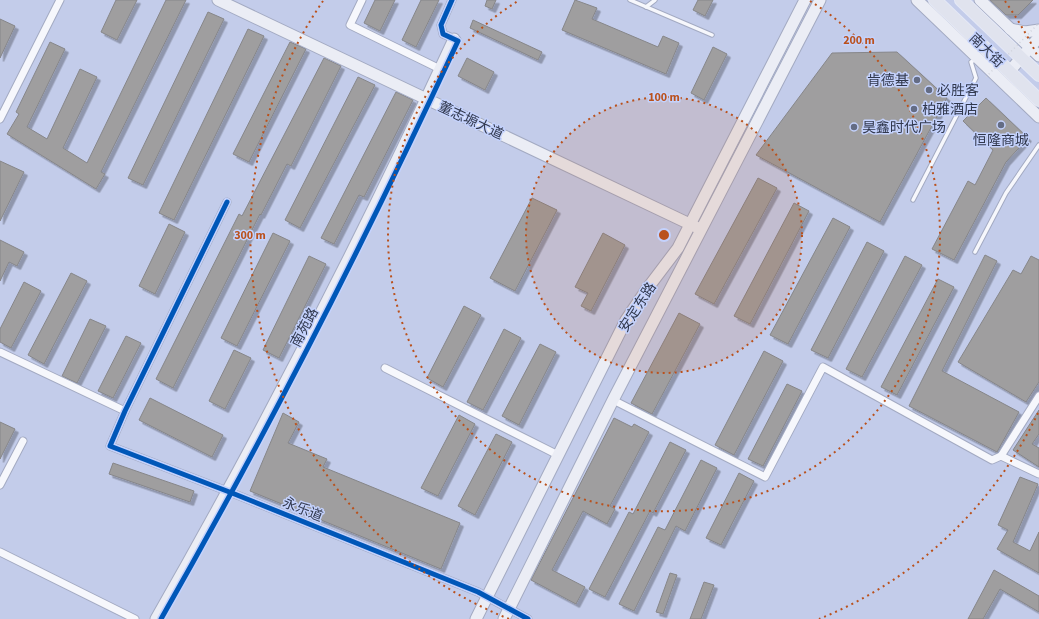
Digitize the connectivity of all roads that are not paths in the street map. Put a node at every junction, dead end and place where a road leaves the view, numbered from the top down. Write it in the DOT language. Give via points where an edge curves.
graph roads {
  1 [pos="60,0"];
  2 [pos="218,0"];
  3 [pos="230,0"];
  4 [pos="362,0"];
  5 [pos="452,0"];
  6 [pos="630,0"];
  7 [pos="655,0"];
  8 [pos="805,0"];
  9 [pos="820,0"];
  10 [pos="917,0"];
  11 [pos="935,0"];
  12 [pos="961,0"];
  13 [pos="980,0"];
  14 [pos="646,7"];
  15 [pos="979,17"];
  16 [pos="1011,30"];
  17 [pos="1039,30"];
  18 [pos="712,35"];
  19 [pos="1039,37"];
  20 [pos="456,40"];
  21 [pos="1036,51"];
  22 [pos="977,58"];
  23 [pos="1024,61"];
  24 [pos="442,70"];
  25 [pos="1012,74"];
  26 [pos="1039,75"];
  27 [pos="429,98"];
  28 [pos="1039,100"];
  29 [pos="1039,117"];
  30 [pos="0,119"];
  31 [pos="1039,145"];
  32 [pos="913,200"];
  33 [pos="227,202"];
  34 [pos="692,223"];
  35 [pos="703,228"];
  36 [pos="975,252"];
  37 [pos="0,352"];
  38 [pos="385,368"];
  39 [pos="1039,396"];
  40 [pos="613,400"];
  41 [pos="125,411"];
  42 [pos="23,441"];
  43 [pos="558,455"];
  44 [pos="1001,456"];
  45 [pos="1039,474"];
  46 [pos="0,485"];
  47 [pos="230,492"];
  48 [pos="0,552"];
  49 [pos="488,597"];
  50 [pos="509,609"];
  51 [pos="135,619"];
  52 [pos="156,619"];
  53 [pos="161,619"];
  54 [pos="476,619"];
  55 [pos="504,619"];
  56 [pos="528,619"];
  1 -- 30 [label="street"];
  2 -- 27 [label="street, 董志塬大道"];
  3 -- 27 [label="street, 董志塬大道"];
  4 -- 24 [label="street" via="350,25"];
  5 -- 20 [label="street" via="441,25 443,34"];
  6 -- 14 [label="lane"];
  7 -- 14 [label="lane"];
  8 -- 34 [label="street, 安定东路"];
  9 -- 35 [label="street, 安定东路"];
  10 -- 22 [label="street"];
  11 -- 25 [label="main road, 南大街"];
  12 -- 15 [label="main road, 南大街"];
  13 -- 16 [label="street"];
  14 -- 18 [label="lane"];
  15 -- 16 [label="street"];
  15 -- 23 [label="main road, 南大街"];
  16 -- 17 [label="street"];
  16 -- 21 [label="street"];
  19 -- 21 [label="street"];
  20 -- 24 [label="street, 南苑路"];
  21 -- 23 [label="street"];
  22 -- 29 [label="street"];
  22 -- 32 [label="lane" via="970,62 976,78"];
  23 -- 25 [label="street"];
  23 -- 26 [label="main road, 南大街"];
  24 -- 27 [label="street, 南苑路"];
  25 -- 28 [label="main road, 南大街"];
  27 -- 34 [label="street, 董志塬大道"];
  27 -- 47 [label="street, 南苑路"];
  31 -- 36 [label="lane" via="1006,193"];
  33 -- 41 [label="street"];
  34 -- 35 [label="street, 董志塬大道"];
  34 -- 43 [label="street, 安定东路" via="678,248 626,320"];
  35 -- 40 [label="street, 安定东路"];
  37 -- 41 [label="street"];
  38 -- 43 [label="street"];
  39 -- 44 [label="street"];
  40 -- 44 [label="street" via="765,477 823,367 992,460"];
  40 -- 50 [label="street, 安定东路"];
  41 -- 47 [label="street, 永乐道" via="110,446"];
  42 -- 46 [label="street"];
  43 -- 49 [label="street, 安定东路"];
  44 -- 45 [label="street"];
  47 -- 49 [label="street, 永乐道"];
  47 -- 52 [label="street, 南苑路"];
  47 -- 53 [label="street, 南苑路"];
  48 -- 51 [label="street"];
  49 -- 50 [label="street, 永乐道"];
  49 -- 54 [label="street, 安定东路"];
  50 -- 55 [label="street, 安定东路"];
  50 -- 56 [label="street, 永乐道"];
}
